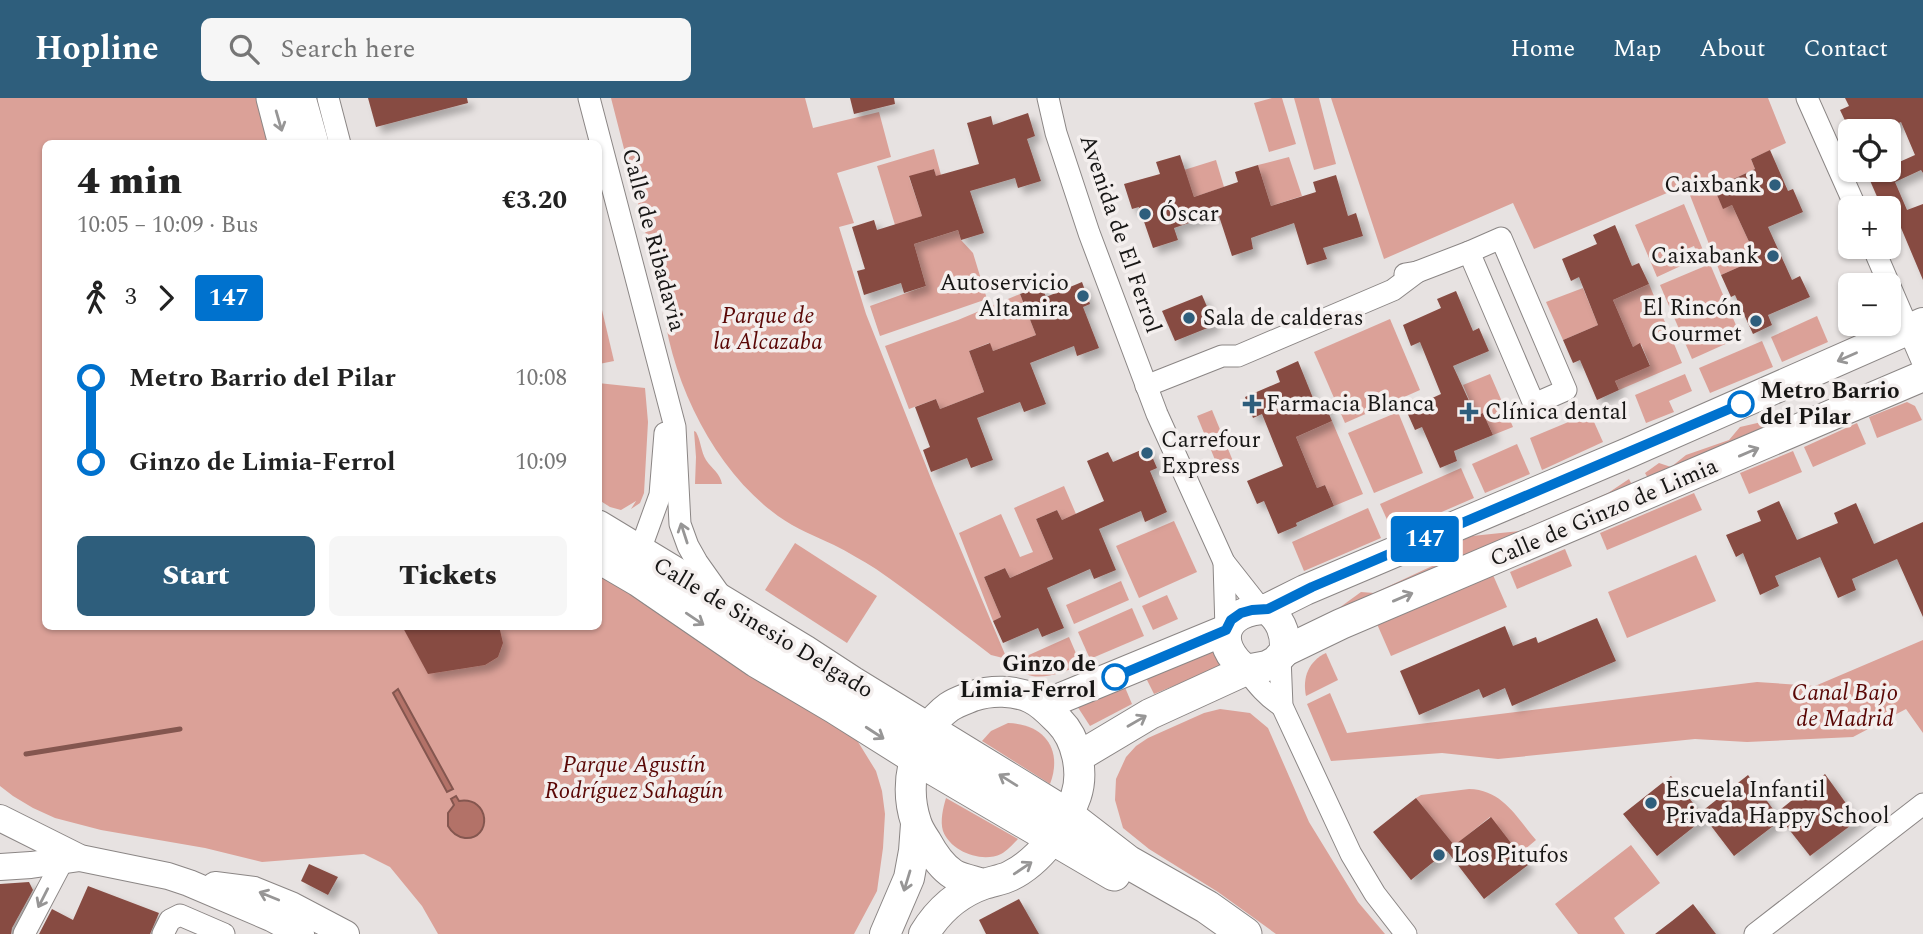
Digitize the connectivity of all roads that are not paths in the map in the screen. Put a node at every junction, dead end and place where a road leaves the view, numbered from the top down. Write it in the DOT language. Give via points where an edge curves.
graph roads {
  1 [pos="272,98"];
  2 [pos="299,98"];
  3 [pos="328,98"];
  4 [pos="589,98"];
  5 [pos="1048,98"];
  6 [pos="1807,98"];
  7 [pos="284,140"];
  8 [pos="311,140"];
  9 [pos="339,140"];
  10 [pos="600,140"];
  11 [pos="602,147"];
  12 [pos="1851,196"];
  13 [pos="1469,252"];
  14 [pos="1880,259"];
  15 [pos="1916,326"];
  16 [pos="1923,363"];
  17 [pos="1923,376"];
  18 [pos="1146,386"];
  19 [pos="668,396"];
  20 [pos="602,531"];
  21 [pos="602,557"];
  22 [pos="1224,562"];
  23 [pos="639,566"];
  24 [pos="1264,609"];
  25 [pos="734,610"];
  26 [pos="1226,630"];
  27 [pos="1283,654"];
  28 [pos="1245,670"];
  29 [pos="1044,705"];
  30 [pos="1282,706"];
  31 [pos="921,744"];
  32 [pos="1078,757"];
  33 [pos="1923,804"];
  34 [pos="1,819"];
  35 [pos="916,824"];
  36 [pos="1060,827"];
  37 [pos="0,850"];
  38 [pos="71,860"];
  39 [pos="0,867"];
  40 [pos="189,883"];
  41 [pos="983,884"];
  42 [pos="24,934"];
  43 [pos="163,934"];
  44 [pos="224,934"];
  45 [pos="301,934"];
  46 [pos="346,934"];
  47 [pos="885,934"];
  48 [pos="924,934"];
  49 [pos="1207,934"];
  50 [pos="1245,934"];
  51 [pos="1406,934"];
  52 [pos="1755,934"];
  1 -- 7 [label="main road, one-way"];
  2 -- 8 [label="main road"];
  3 -- 9 [label="street"];
  4 -- 10 [label="street, Calle de Ribadavia"];
  5 -- 18 [label="street, Avenida de El Ferrol" via="1089,233"];
  6 -- 12 [label="street"];
  11 -- 19 [label="street, Calle de Ribadavia"];
  13 -- 13 [label="street" via="1534,404 1566,390 1500,238"];
  13 -- 18 [label="street" via="1417,272 1388,277 1233,344 1222,356"];
  14 -- 15 [label="street"];
  15 -- 16 [label="street"];
  15 -- 24 [label="main road, Calle de Ginzo de Limia, one-way"];
  27 -- 17 [label="main road, Calle de Ginzo de Limia, one-way" via="1341,624"];
  18 -- 22 [label="street, Avenida de El Ferrol"];
  19 -- 23 [label="street, Calle de Ribadavia" via="660,495"];
  25 -- 19 [label="street, Calle de Ribadavia, one-way" via="697,562 680,524 675,427"];
  20 -- 23 [label="main road, Calle de Sinesio Delgado"];
  21 -- 23 [label="main road, Calle de Sinesio Delgado"];
  22 -- 24 [label="street, Avenida de El Ferrol"];
  22 -- 26 [label="street, Avenida de El Ferrol"];
  23 -- 25 [label="main road, Calle de Sinesio Delgado"];
  23 -- 31 [label="main road, Calle de Sinesio Delgado, one-way" via="757,661 835,707"];
  24 -- 26 [label="main road" via="1241,613"];
  24 -- 27 [label="main road" via="1276,616 1283,628"];
  25 -- 31 [label="main road, Calle de Sinesio Delgado" via="803,651"];
  26 -- 28 [label="main road" via="1232,657"];
  26 -- 29 [label="main road"];
  27 -- 28 [label="main road" via="1267,666"];
  27 -- 30 [label="street"];
  28 -- 30 [label="street"];
  32 -- 28 [label="main road, one-way" via="1138,720"];
  29 -- 31 [label="main road" via="1030,697 997,691 980,694 950,706"];
  29 -- 32 [label="main road" via="1064,726"];
  30 -- 51 [label="street" via="1351,854"];
  31 -- 35 [label="main road" via="910,781"];
  31 -- 36 [label="main road, Calle de Sinesio Delgado"];
  32 -- 36 [label="main road" via="1076,796"];
  33 -- 52 [label="street"];
  34 -- 37 [label="street"];
  34 -- 38 [label="street"];
  35 -- 41 [label="main road" via="932,852 953,874"];
  35 -- 47 [label="main road, one-way" via="909,878"];
  41 -- 36 [label="main road, one-way" via="1023,869"];
  36 -- 49 [label="main road, Calle de Sinesio Delgado" via="1117,876"];
  36 -- 50 [label="main road, Calle de Sinesio Delgado" via="1207,907"];
  38 -- 39 [label="street"];
  38 -- 40 [label="street"];
  38 -- 42 [label="street, one-way"];
  40 -- 45 [label="street"];
  46 -- 40 [label="street, one-way" via="254,890"];
  41 -- 48 [label="main road" via="955,898"];
  43 -- 44 [label="street" via="170,920 180,915"];
}
